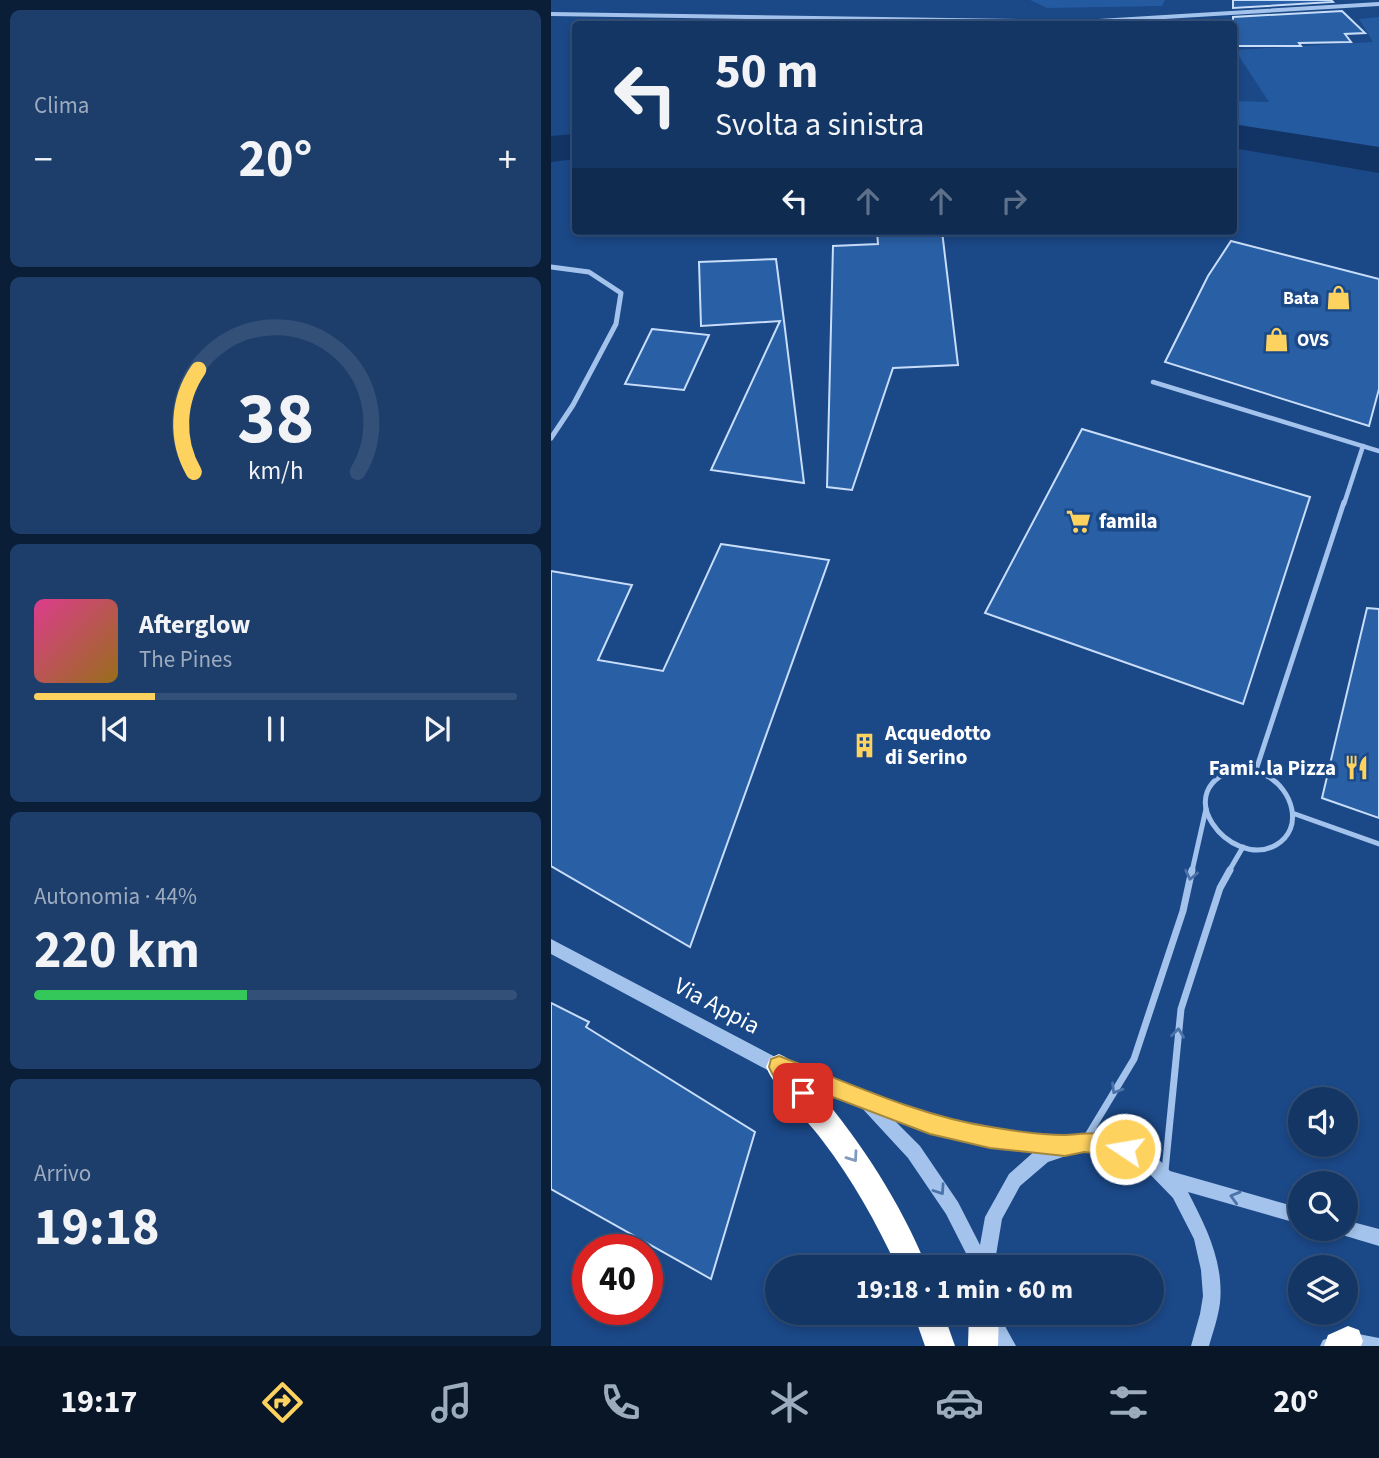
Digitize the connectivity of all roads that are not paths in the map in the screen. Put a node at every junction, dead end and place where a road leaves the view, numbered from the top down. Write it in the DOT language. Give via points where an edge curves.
graph roads {
  1 [pos="1379,4"];
  2 [pos="551,14"];
  3 [pos="1016,21"];
  4 [pos="1098,21"];
  5 [pos="551,267"];
  6 [pos="1153,382"];
  7 [pos="551,438"];
  8 [pos="1363,446"];
  9 [pos="1379,451"];
  10 [pos="1256,770"];
  11 [pos="1205,809"];
  12 [pos="1295,814"];
  13 [pos="1379,844"];
  14 [pos="1243,848"];
  15 [pos="551,946"];
  16 [pos="779,1067"];
  17 [pos="865,1101"];
  18 [pos="1084,1142"];
  19 [pos="1065,1145"];
  20 [pos="1167,1177"];
  21 [pos="1288,1212"];
  22 [pos="1358,1232"];
  23 [pos="1379,1238"];
  24 [pos="906,1255"];
  25 [pos="977,1255"];
  26 [pos="984,1255"];
  27 [pos="933,1325"];
  28 [pos="984,1325"];
  29 [pos="996,1325"];
  30 [pos="940,1346"];
  31 [pos="983,1346"];
  32 [pos="1007,1346"];
  33 [pos="1200,1346"];
  1 -- 4 [label="street"];
  2 -- 3 [label="street"];
  5 -- 7 [label="street" via="586,270 621,293 616,324"];
  6 -- 8 [label="lane"];
  8 -- 9 [label="lane"];
  8 -- 10 [label="lane"];
  10 -- 11 [label="lane" via="1228,770 1216,777 1208,787"];
  10 -- 12 [label="lane" via="1279,782 1293,802"];
  11 -- 14 [label="lane" via="1218,832"];
  11 -- 18 [label="lane, one-way" via="1183,911 1134,1059"];
  12 -- 13 [label="lane"];
  12 -- 14 [label="lane" via="1294,827 1278,845"];
  20 -- 14 [label="lane, one-way" via="1181,1009 1220,888"];
  15 -- 16 [label="street, Via Appia"];
  16 -- 17 [label="street, Via Appia"];
  16 -- 24 [label="highway, one-way" via="858,1164"];
  17 -- 19 [label="street, Via Appia" via="990,1138"];
  17 -- 25 [label="street, Via Appia, one-way" via="914,1152"];
  18 -- 19 [label="street, Via Appia"];
  18 -- 20 [label="street, Via Appia" via="1111,1144 1138,1155"];
  19 -- 26 [label="street, Via Appia" via="1037,1157 1014,1179 997,1207"];
  21 -- 20 [label="street, Via Appia, one-way"];
  20 -- 33 [label="street, Via Appia" via="1194,1215 1209,1258 1211,1304"];
  22 -- 23 [label="street"];
  27 -- 30 [label="highway"];
  28 -- 31 [label="highway"];
  29 -- 32 [label="street"];
}
